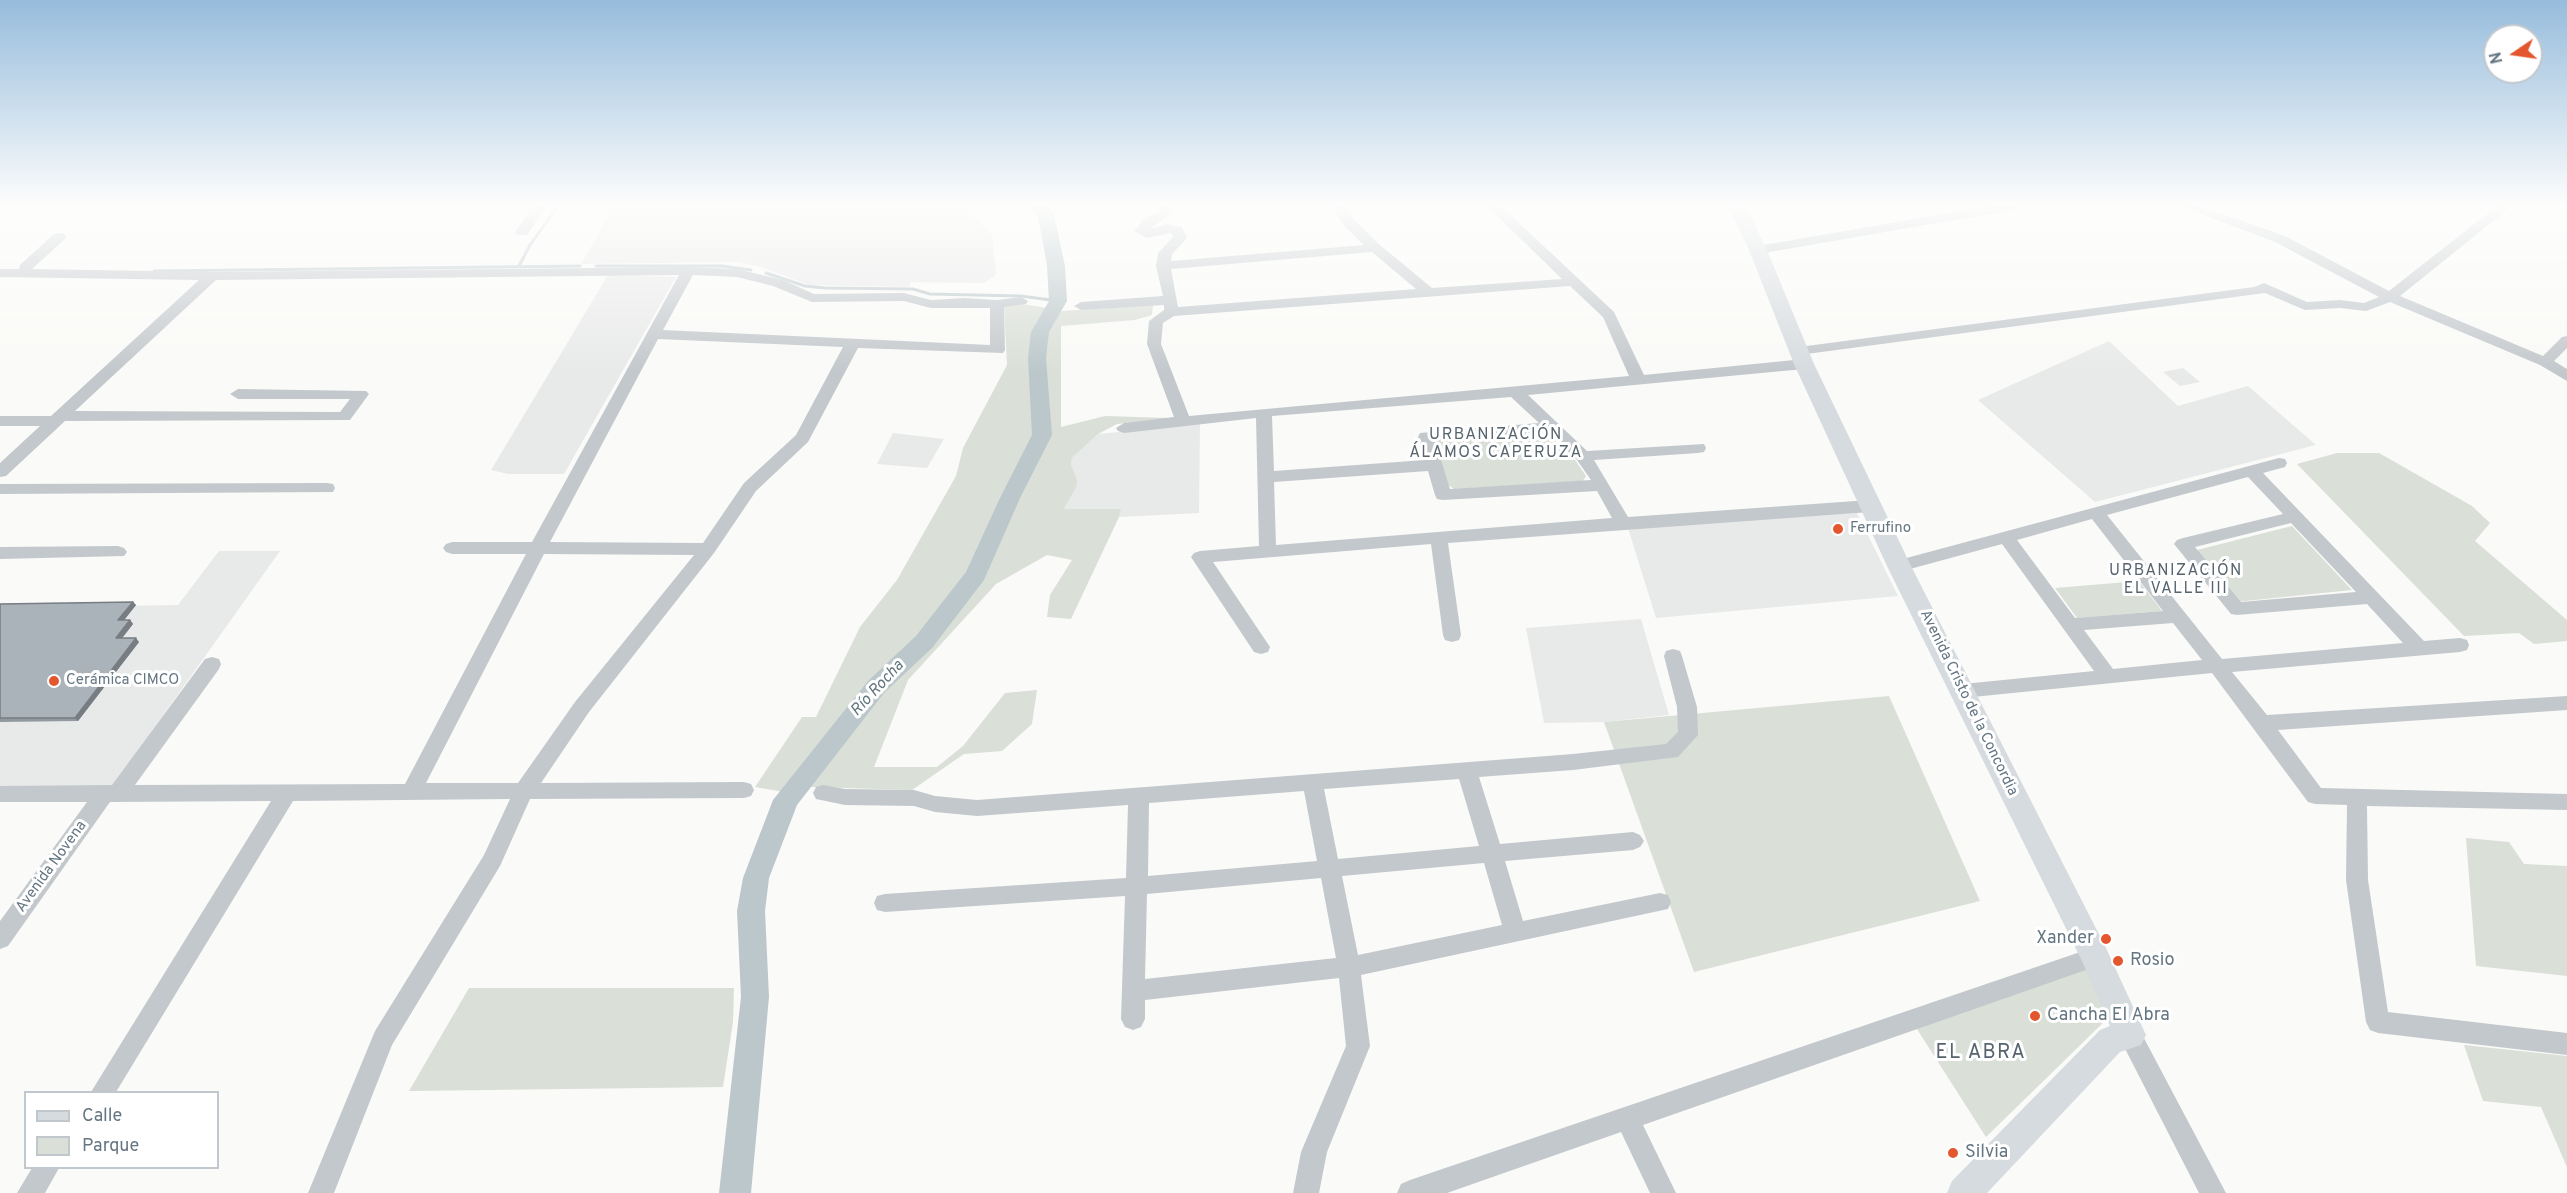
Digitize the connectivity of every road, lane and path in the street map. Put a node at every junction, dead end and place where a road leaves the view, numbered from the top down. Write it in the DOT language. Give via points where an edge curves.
graph roads {
  1 [pos="32,262"];
  2 [pos="1164,262"];
  3 [pos="1214,262"];
  4 [pos="1391,262"];
  5 [pos="1552,262"];
  6 [pos="1763,262"];
  7 [pos="2323,262"];
  8 [pos="2435,262"];
  9 [pos="1163,266"];
  10 [pos="0,267"];
  11 [pos="187,267"];
  12 [pos="25,268"];
  13 [pos="688,271"];
  14 [pos="0,273"];
  15 [pos="212,276"];
  16 [pos="1573,282"];
  17 [pos="1430,294"];
  18 [pos="2390,297"];
  19 [pos="1021,301"];
  20 [pos="997,304"];
  21 [pos="1082,306"];
  22 [pos="1171,306"];
  23 [pos="654,334"];
  24 [pos="2567,340"];
  25 [pos="853,343"];
  26 [pos="1802,357"];
  27 [pos="2545,362"];
  28 [pos="2567,376"];
  29 [pos="1639,381"];
  30 [pos="1515,392"];
  31 [pos="238,394"];
  32 [pos="1264,412"];
  33 [pos="58,418"];
  34 [pos="0,421"];
  35 [pos="1183,421"];
  36 [pos="1552,427"];
  37 [pos="1124,428"];
  38 [pos="1698,448"];
  39 [pos="1583,456"];
  40 [pos="2279,463"];
  41 [pos="1434,465"];
  42 [pos="2251,470"];
  43 [pos="0,472"];
  44 [pos="1267,477"];
  45 [pos="1602,485"];
  46 [pos="327,488"];
  47 [pos="0,489"];
  48 [pos="1870,506"];
  49 [pos="2095,512"];
  50 [pos="2294,517"];
  51 [pos="1623,523"];
  52 [pos="2006,537"];
  53 [pos="1439,538"];
  54 [pos="452,548"];
  55 [pos="538,548"];
  56 [pos="708,549"];
  57 [pos="118,552"];
  58 [pos="0,553"];
  59 [pos="1268,553"];
  60 [pos="1899,566"];
  61 [pos="2370,597"];
  62 [pos="2177,616"];
  63 [pos="2070,626"];
  64 [pos="1452,635"];
  65 [pos="2460,645"];
  66 [pos="1261,647"];
  67 [pos="2419,648"];
  68 [pos="1673,656"];
  69 [pos="212,664"];
  70 [pos="2216,666"];
  71 [pos="2109,678"];
  72 [pos="1964,691"];
  73 [pos="2567,704"];
  74 [pos="2262,723"];
  75 [pos="1467,771"];
  76 [pos="1312,781"];
  77 [pos="524,790"];
  78 [pos="744,790"];
  79 [pos="287,792"];
  80 [pos="411,792"];
  81 [pos="823,793"];
  82 [pos="0,794"];
  83 [pos="111,794"];
  84 [pos="2357,796"];
  85 [pos="1139,797"];
  86 [pos="2567,802"];
  87 [pos="1633,841"];
  88 [pos="1491,853"];
  89 [pos="1328,870"];
  90 [pos="1137,886"];
  91 [pos="1660,902"];
  92 [pos="885,903"];
  93 [pos="1515,931"];
  94 [pos="0,939"];
  95 [pos="2095,957"];
  96 [pos="1349,968"];
  97 [pos="1134,991"];
  98 [pos="1133,1019"];
  99 [pos="2130,1035"];
  100 [pos="2567,1044"];
  101 [pos="104,1091"];
  102 [pos="1627,1118"];
  103 [pos="45,1169"];
  104 [pos="30,1193"];
  105 [pos="321,1193"];
  106 [pos="1306,1193"];
  107 [pos="1410,1193"];
  108 [pos="1663,1193"];
  109 [pos="1964,1193"];
  110 [pos="2213,1193"];
  1 -- 12 [label="street"];
  2 -- 9 [label="street"];
  3 -- 9 [label="street"];
  4 -- 17 [label="street"];
  5 -- 16 [label="street"];
  6 -- 26 [label="main road, Avenida Cristo de la Concordia"];
  7 -- 18 [label="street"];
  8 -- 18 [label="street"];
  9 -- 22 [label="street"];
  10 -- 12 [label="street"];
  11 -- 12 [label="street"];
  13 -- 15 [label="street"];
  13 -- 20 [label="street" via="737,273 778,283 812,298 904,297 931,304"];
  13 -- 23 [label="street"];
  14 -- 15 [label="street"];
  15 -- 33 [label="street"];
  16 -- 17 [label="street"];
  16 -- 29 [label="street" via="1609,315"];
  17 -- 22 [label="street"];
  18 -- 26 [label="street" via="2366,308 2340,304 2305,306 2264,287 2258,291"];
  18 -- 27 [label="street"];
  19 -- 20 [label="street"];
  20 -- 25 [label="street" via="998,350"];
  21 -- 22 [label="street"];
  22 -- 35 [label="street" via="1156,321 1154,344"];
  23 -- 25 [label="street"];
  23 -- 55 [label="street"];
  24 -- 27 [label="street"];
  25 -- 56 [label="street" via="802,438 750,487"];
  26 -- 29 [label="street"];
  26 -- 48 [label="main road, Avenida Cristo de la Concordia"];
  27 -- 28 [label="street"];
  29 -- 30 [label="street"];
  30 -- 32 [label="street"];
  30 -- 36 [label="street"];
  31 -- 33 [label="street" via="361,394 345,417"];
  32 -- 35 [label="street"];
  32 -- 44 [label="street"];
  33 -- 34 [label="street"];
  33 -- 43 [label="street"];
  35 -- 37 [label="street"];
  36 -- 39 [label="street"];
  36 -- 41 [label="street" via="1426,437"];
  38 -- 39 [label="street"];
  39 -- 45 [label="street"];
  40 -- 42 [label="street"];
  41 -- 44 [label="street"];
  41 -- 45 [label="street" via="1443,495"];
  42 -- 49 [label="street"];
  42 -- 50 [label="street"];
  44 -- 59 [label="street"];
  45 -- 51 [label="street"];
  46 -- 47 [label="street"];
  48 -- 51 [label="street"];
  48 -- 60 [label="main road, Avenida Cristo de la Concordia"];
  49 -- 52 [label="street"];
  49 -- 62 [label="street"];
  50 -- 61 [label="street"];
  50 -- 61 [label="street" via="2183,544 2237,609"];
  51 -- 53 [label="street"];
  52 -- 60 [label="street"];
  52 -- 63 [label="street"];
  53 -- 59 [label="street"];
  53 -- 64 [label="street"];
  54 -- 55 [label="street"];
  55 -- 56 [label="street"];
  55 -- 80 [label="street"];
  56 -- 77 [label="street" via="582,707"];
  57 -- 58 [label="street"];
  59 -- 66 [label="street" via="1200,558"];
  60 -- 72 [label="main road, Avenida Cristo de la Concordia"];
  61 -- 67 [label="street"];
  62 -- 63 [label="street"];
  62 -- 70 [label="street"];
  63 -- 71 [label="street"];
  65 -- 67 [label="street"];
  67 -- 70 [label="street"];
  68 -- 75 [label="street" via="1687,707 1688,735 1671,751"];
  69 -- 83 [label="street, Avenida Novena"];
  70 -- 71 [label="street"];
  70 -- 74 [label="street"];
  71 -- 72 [label="street"];
  72 -- 95 [label="main road, Avenida Cristo de la Concordia"];
  73 -- 74 [label="street"];
  74 -- 84 [label="street" via="2315,796"];
  75 -- 76 [label="street"];
  75 -- 88 [label="street"];
  76 -- 85 [label="street"];
  76 -- 89 [label="street"];
  77 -- 78 [label="street"];
  77 -- 80 [label="street"];
  77 -- 105 [label="street" via="492,860 383,1039"];
  79 -- 80 [label="street"];
  79 -- 83 [label="street"];
  79 -- 101 [label="street"];
  81 -- 85 [label="street" via="914,798 977,808"];
  82 -- 83 [label="street"];
  83 -- 94 [label="street, Avenida Novena"];
  84 -- 86 [label="street"];
  84 -- 100 [label="street" via="2357,880 2378,1022"];
  85 -- 90 [label="street"];
  87 -- 88 [label="street"];
  88 -- 89 [label="street"];
  88 -- 93 [label="street"];
  89 -- 90 [label="street"];
  89 -- 96 [label="street"];
  90 -- 92 [label="street"];
  90 -- 97 [label="street"];
  91 -- 93 [label="street"];
  93 -- 96 [label="street"];
  95 -- 99 [label="main road, Avenida Cristo de la Concordia"];
  95 -- 102 [label="street"];
  96 -- 97 [label="street"];
  96 -- 106 [label="street" via="1358,1046 1314,1152"];
  97 -- 98 [label="street"];
  99 -- 109 [label="main road" via="2111,1041"];
  99 -- 110 [label="street, Avenida Cristo de la Concordia"];
  102 -- 107 [label="street"];
  102 -- 108 [label="street"];
  103 -- 104 [label="street"];
}
